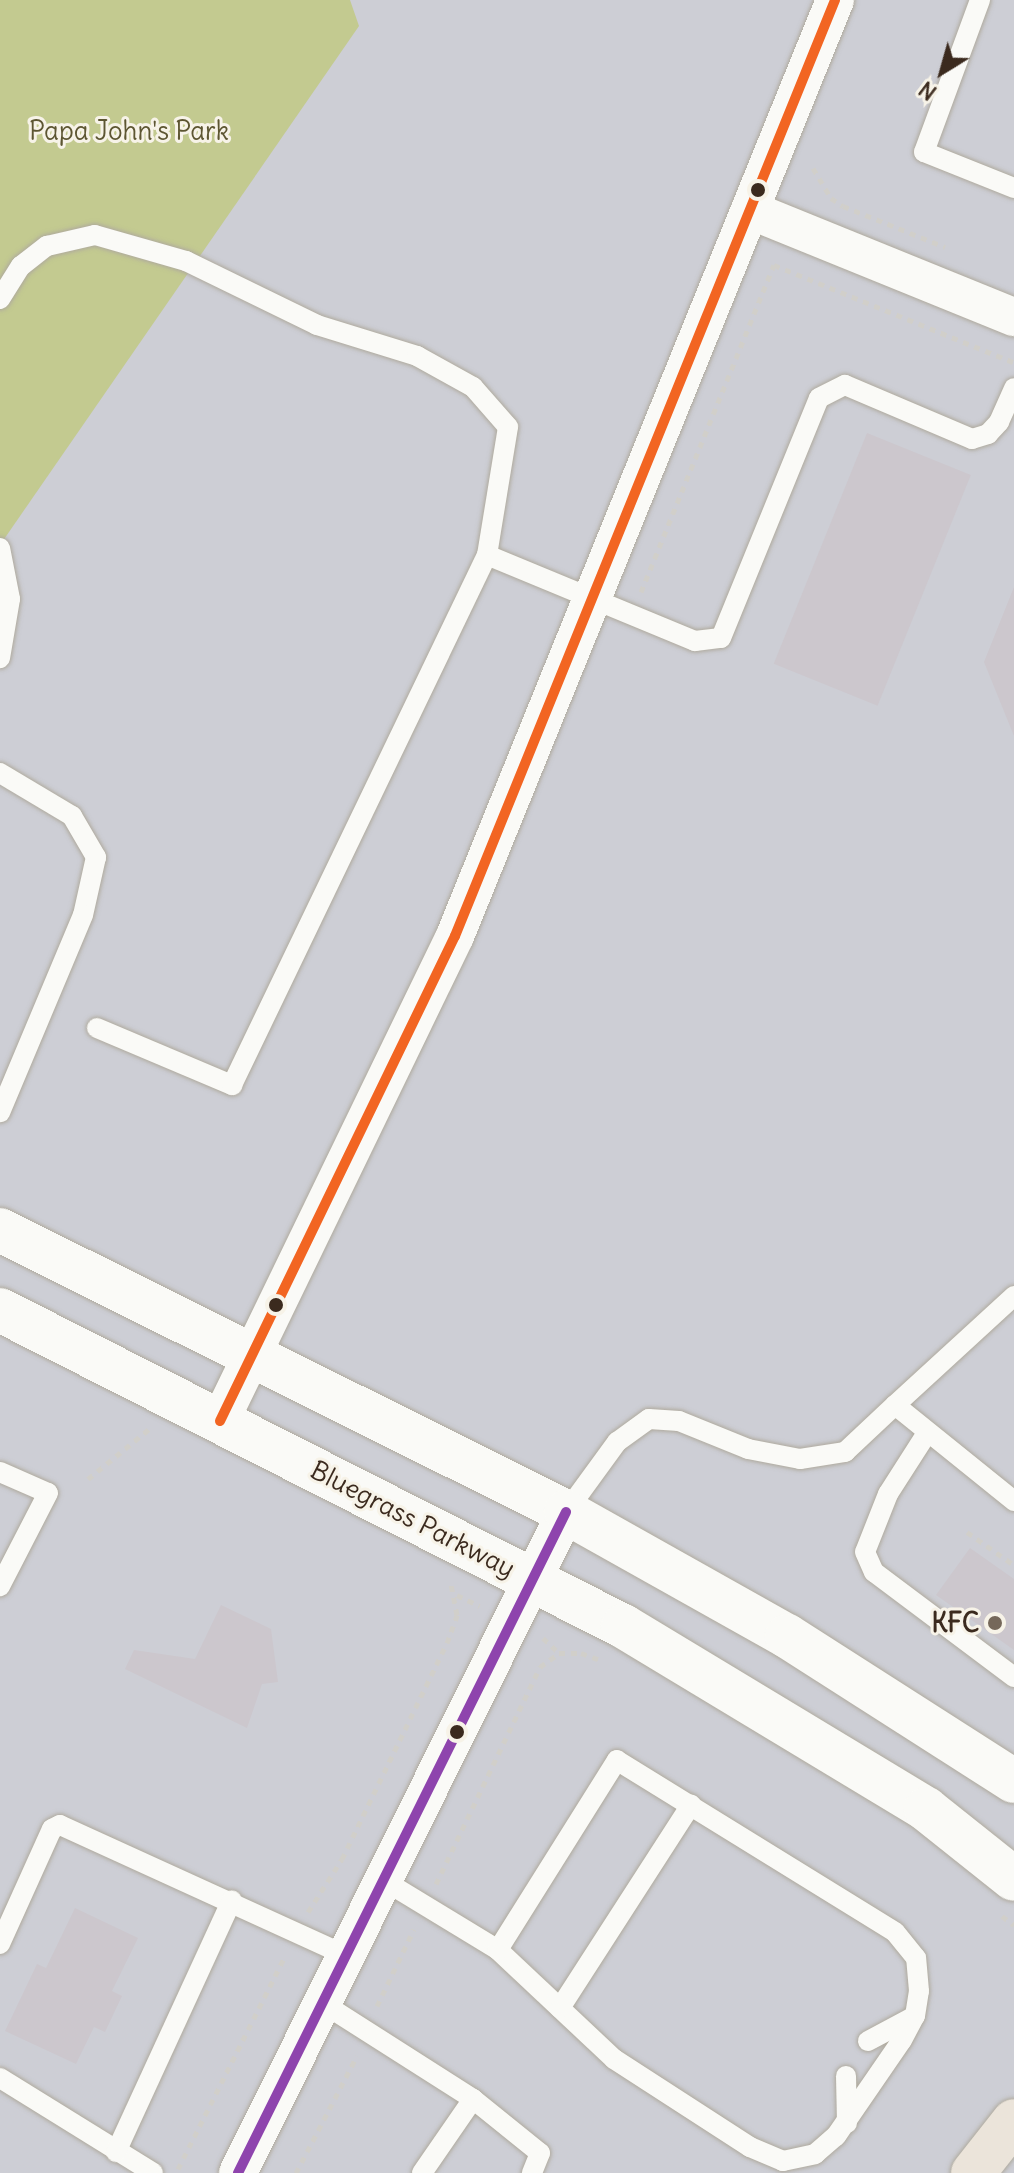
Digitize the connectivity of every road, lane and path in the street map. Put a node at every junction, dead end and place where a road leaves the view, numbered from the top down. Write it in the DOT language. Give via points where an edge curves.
graph roads {
  1 [pos="835,0"];
  2 [pos="980,0"];
  3 [pos="813,168"];
  4 [pos="1014,188"];
  5 [pos="750,210"];
  6 [pos="959,253"];
  7 [pos="0,299"];
  8 [pos="1014,317"];
  9 [pos="1014,362"];
  10 [pos="1014,388"];
  11 [pos="0,548"];
  12 [pos="487,555"];
  13 [pos="593,595"];
  14 [pos="632,615"];
  15 [pos="0,658"];
  16 [pos="0,773"];
  17 [pos="97,1028"];
  18 [pos="0,1112"];
  19 [pos="0,1230"];
  20 [pos="1014,1296"];
  21 [pos="0,1310"];
  22 [pos="253,1359"];
  23 [pos="895,1405"];
  24 [pos="220,1421"];
  25 [pos="163,1428"];
  26 [pos="927,1433"];
  27 [pos="0,1472"];
  28 [pos="88,1479"];
  29 [pos="1014,1501"];
  30 [pos="566,1512"];
  31 [pos="967,1532"];
  32 [pos="1014,1565"];
  33 [pos="446,1575"];
  34 [pos="531,1578"];
  35 [pos="0,1586"];
  36 [pos="608,1664"];
  37 [pos="1014,1677"];
  38 [pos="1014,1781"];
  39 [pos="691,1805"];
  40 [pos="383,1880"];
  41 [pos="1002,1893"];
  42 [pos="232,1900"];
  43 [pos="425,1906"];
  44 [pos="1014,1925"];
  45 [pos="298,1930"];
  46 [pos="0,1944"];
  47 [pos="498,1950"];
  48 [pos="348,1956"];
  49 [pos="324,2004"];
  50 [pos="560,2008"];
  51 [pos="915,2016"];
  52 [pos="368,2031"];
  53 [pos="868,2041"];
  54 [pos="846,2076"];
  55 [pos="0,2078"];
  56 [pos="473,2099"];
  57 [pos="1014,2121"];
  58 [pos="847,2123"];
  59 [pos="116,2152"];
  60 [pos="153,2173"];
  61 [pos="175,2173"];
  62 [pos="238,2173"];
  63 [pos="296,2173"];
  64 [pos="422,2173"];
  65 [pos="532,2173"];
  66 [pos="973,2173"];
  1 -- 5 [label="street"];
  2 -- 4 [label="lane" via="924,152"];
  3 -- 6 [label="path" via="831,198 843,206"];
  5 -- 8 [label="street"];
  5 -- 13 [label="street"];
  7 -- 12 [label="lane" via="21,266 47,246 95,235 186,261 317,325 417,356 473,387 508,427"];
  9 -- 14 [label="path" via="774,265"];
  10 -- 14 [label="lane" via="999,422 988,434 972,439 845,385 831,388 819,398 721,638 695,641"];
  11 -- 15 [label="lane" via="10,599"];
  12 -- 13 [label="lane"];
  12 -- 17 [label="lane" via="232,1085"];
  13 -- 14 [label="lane"];
  13 -- 22 [label="street" via="455,936"];
  16 -- 18 [label="lane" via="72,816 96,857 83,915"];
  19 -- 22 [label="street"];
  20 -- 23 [label="lane"];
  21 -- 24 [label="street, Bluegrass Parkway"];
  22 -- 24 [label="street"];
  22 -- 30 [label="street"];
  23 -- 26 [label="lane"];
  23 -- 30 [label="lane" via="845,1452 800,1459 748,1449 679,1421 649,1419 617,1442"];
  24 -- 34 [label="street, Bluegrass Parkway"];
  25 -- 28 [label="path" via="154,1424"];
  26 -- 29 [label="lane"];
  26 -- 37 [label="lane" via="888,1494 865,1552 874,1572"];
  27 -- 35 [label="lane" via="48,1493"];
  30 -- 34 [label="street"];
  30 -- 38 [label="street" via="787,1636"];
  31 -- 32 [label="path"];
  33 -- 45 [label="path" via="457,1595 457,1615 447,1643 342,1859"];
  34 -- 40 [label="street"];
  34 -- 41 [label="street, Bluegrass Parkway" via="623,1626 926,1809"];
  36 -- 43 [label="path" via="581,1653 559,1653 540,1667"];
  39 -- 47 [label="lane" via="617,1760"];
  39 -- 50 [label="lane"];
  39 -- 51 [label="lane" via="895,1932 916,1958"];
  40 -- 43 [label="lane"];
  40 -- 48 [label="street"];
  41 -- 44 [label="path"];
  42 -- 45 [label="lane"];
  42 -- 46 [label="lane" via="55,1825"];
  42 -- 59 [label="lane"];
  43 -- 47 [label="lane"];
  43 -- 52 [label="path"];
  45 -- 48 [label="lane"];
  45 -- 61 [label="path"];
  47 -- 50 [label="lane"];
  48 -- 49 [label="street"];
  49 -- 52 [label="lane"];
  49 -- 62 [label="street"];
  50 -- 58 [label="lane" via="614,2059 750,2147 783,2161 815,2154"];
  51 -- 53 [label="lane"];
  51 -- 58 [label="lane"];
  52 -- 56 [label="lane"];
  52 -- 63 [label="path"];
  54 -- 58 [label="lane"];
  55 -- 59 [label="lane"];
  56 -- 64 [label="lane"];
  56 -- 65 [label="lane" via="540,2153"];
  57 -- 66 [label="main road"];
  59 -- 60 [label="lane"];
}
